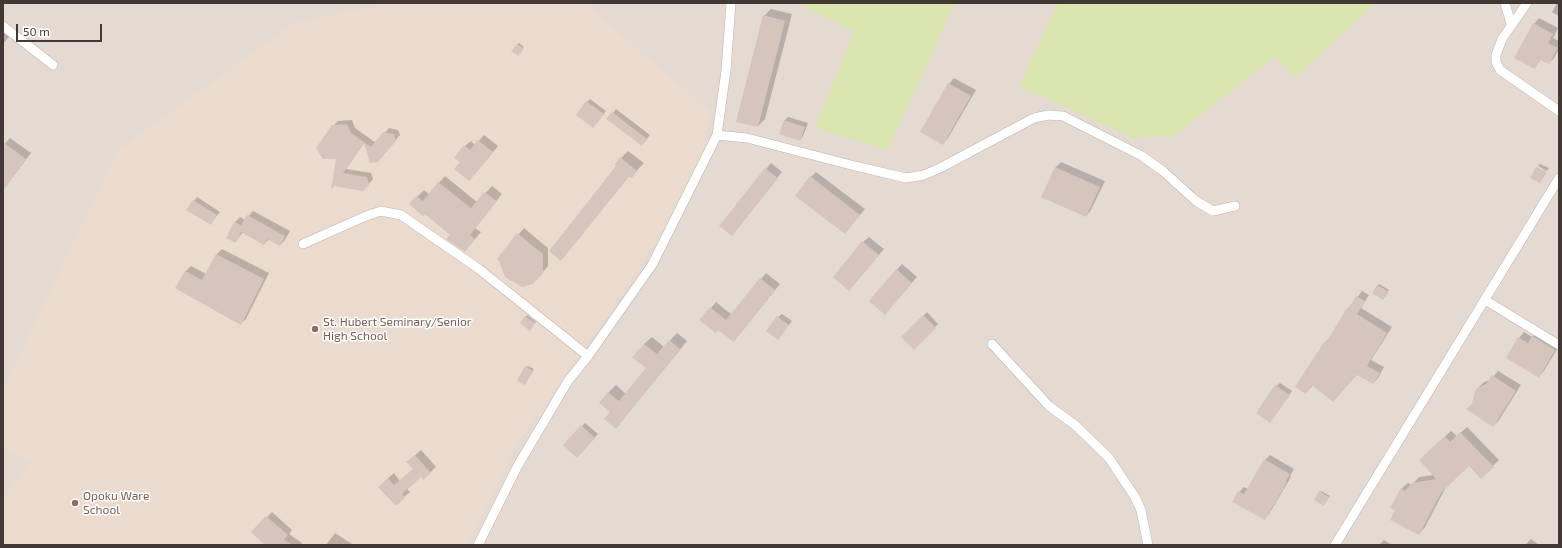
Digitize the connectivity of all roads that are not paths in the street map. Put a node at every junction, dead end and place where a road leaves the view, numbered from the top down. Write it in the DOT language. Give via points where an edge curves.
graph roads {
  1 [pos="731,3"];
  2 [pos="1504,3"];
  3 [pos="1528,3"];
  4 [pos="1511,24"];
  5 [pos="3,26"];
  6 [pos="52,65"];
  7 [pos="1559,111"];
  8 [pos="717,135"];
  9 [pos="1559,178"];
  10 [pos="1235,206"];
  11 [pos="303,244"];
  12 [pos="1485,300"];
  13 [pos="992,344"];
  14 [pos="1559,345"];
  15 [pos="588,356"];
  16 [pos="478,545"];
  17 [pos="1148,545"];
  18 [pos="1335,545"];
  1 -- 8 [label="street" via="726,70"];
  2 -- 4 [label="street"];
  3 -- 4 [label="street"];
  4 -- 7 [label="street" via="1496,55 1500,70"];
  5 -- 6 [label="street"];
  8 -- 10 [label="street" via="747,138 906,178 924,175 940,168 1034,118 1048,114 1063,116 1142,156 1163,170 1196,201 1213,211"];
  8 -- 15 [label="street" via="652,265"];
  9 -- 12 [label="street"];
  11 -- 15 [label="street" via="381,211 402,215 479,269"];
  12 -- 14 [label="street"];
  12 -- 18 [label="street"];
  13 -- 17 [label="street" via="1049,406 1075,425 1109,458 1141,510"];
  15 -- 16 [label="street" via="568,380 518,467"];
}
